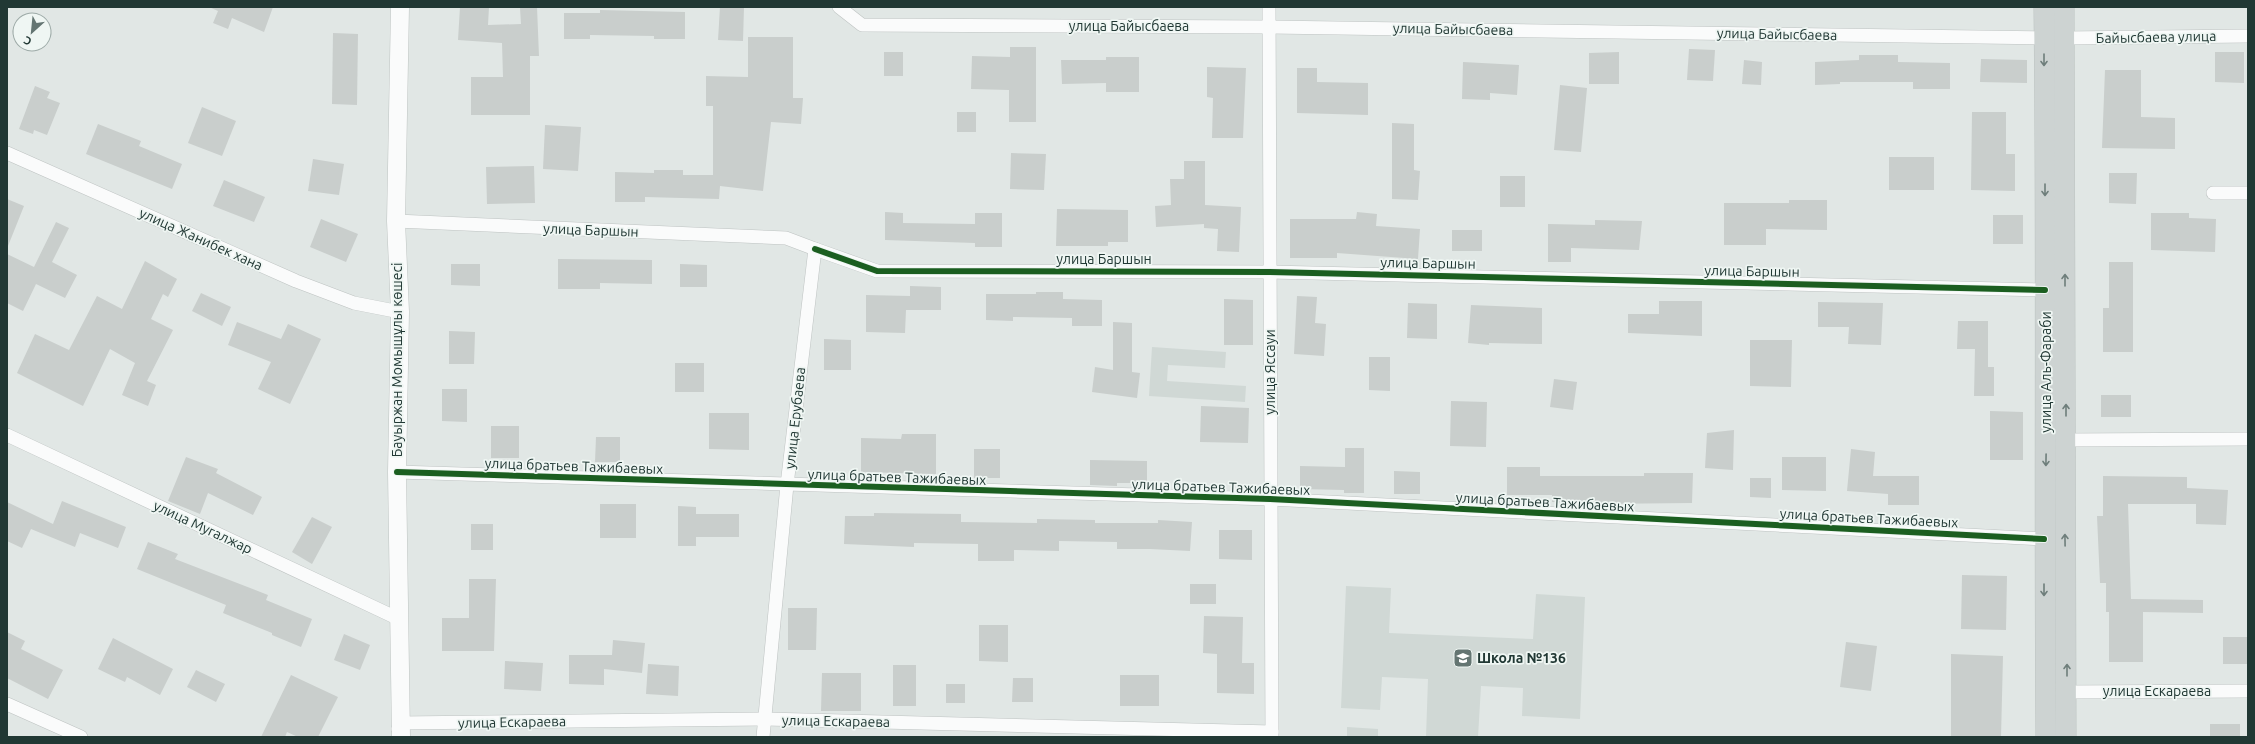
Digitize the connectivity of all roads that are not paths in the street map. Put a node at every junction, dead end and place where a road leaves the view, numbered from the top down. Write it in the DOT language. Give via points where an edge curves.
graph roads {
  1 [pos="400,7"];
  2 [pos="839,7"];
  3 [pos="1269,7"];
  4 [pos="2044,7"];
  5 [pos="2064,7"];
  6 [pos="1268,26"];
  7 [pos="2248,36"];
  8 [pos="2044,38"];
  9 [pos="2064,38"];
  10 [pos="7,153"];
  11 [pos="2213,193"];
  12 [pos="2248,193"];
  13 [pos="396,221"];
  14 [pos="815,249"];
  15 [pos="1269,272"];
  16 [pos="2045,290"];
  17 [pos="400,312"];
  18 [pos="7,435"];
  19 [pos="2248,438"];
  20 [pos="2066,440"];
  21 [pos="397,472"];
  22 [pos="787,486"];
  23 [pos="1270,500"];
  24 [pos="2044,539"];
  25 [pos="399,619"];
  26 [pos="2248,691"];
  27 [pos="2067,692"];
  28 [pos="7,704"];
  29 [pos="766,719"];
  30 [pos="399,732"];
  31 [pos="1272,734"];
  32 [pos="81,737"];
  33 [pos="763,737"];
  34 [pos="2046,737"];
  35 [pos="2066,737"];
  1 -- 13 [label="street, Бауыржан Момышұлы көшесі"];
  2 -- 6 [label="street, улица Байысбаева" via="862,25"];
  3 -- 6 [label="street, улица Яссауи"];
  4 -- 8 [label="main road, улица Аль-Фараби"];
  5 -- 9 [label="main road, улица Аль-Фараби"];
  6 -- 8 [label="street, улица Байысбаева"];
  6 -- 15 [label="street, улица Яссауи"];
  7 -- 9 [label="street, Байысбаева улица"];
  8 -- 16 [label="main road, улица Аль-Фараби, one-way"];
  20 -- 9 [label="main road, улица Аль-Фараби, one-way"];
  10 -- 17 [label="street, улица Жанибек хана" via="296,281 354,303"];
  11 -- 12 [label="street"];
  13 -- 14 [label="street, улица Баршын" via="786,238"];
  13 -- 17 [label="street, Бауыржан Момышұлы көшесі"];
  14 -- 15 [label="street, улица Баршын" via="877,271"];
  14 -- 22 [label="street, улица Ерубаева"];
  15 -- 16 [label="street, улица Баршын"];
  15 -- 23 [label="street, улица Яссауи"];
  16 -- 24 [label="main road, улица Аль-Фараби, one-way" via="2047,440"];
  17 -- 21 [label="street, Бауыржан Момышұлы көшесі"];
  18 -- 25 [label="street, улица Мугалжар"];
  19 -- 20 [label="street"];
  27 -- 20 [label="main road, улица Аль-Фараби, one-way"];
  21 -- 22 [label="street, улица братьев Тажибаевых"];
  21 -- 25 [label="street, Бауыржан Момышұлы көшесі"];
  22 -- 23 [label="street, улица братьев Тажибаевых"];
  22 -- 29 [label="street, улица Ерубаева"];
  23 -- 24 [label="street, улица братьев Тажибаевых"];
  23 -- 31 [label="street, улица Яссауи"];
  24 -- 34 [label="main road, улица Аль-Фараби, one-way"];
  25 -- 30 [label="street, Бауыржан Момышұлы көшесі"];
  26 -- 27 [label="street, улица Ескараева"];
  27 -- 35 [label="main road, улица Аль-Фараби"];
  28 -- 32 [label="street"];
  29 -- 30 [label="street, улица Ескараева"];
  29 -- 31 [label="street, улица Ескараева"];
  29 -- 33 [label="street, улица Ерубаева"];
}
